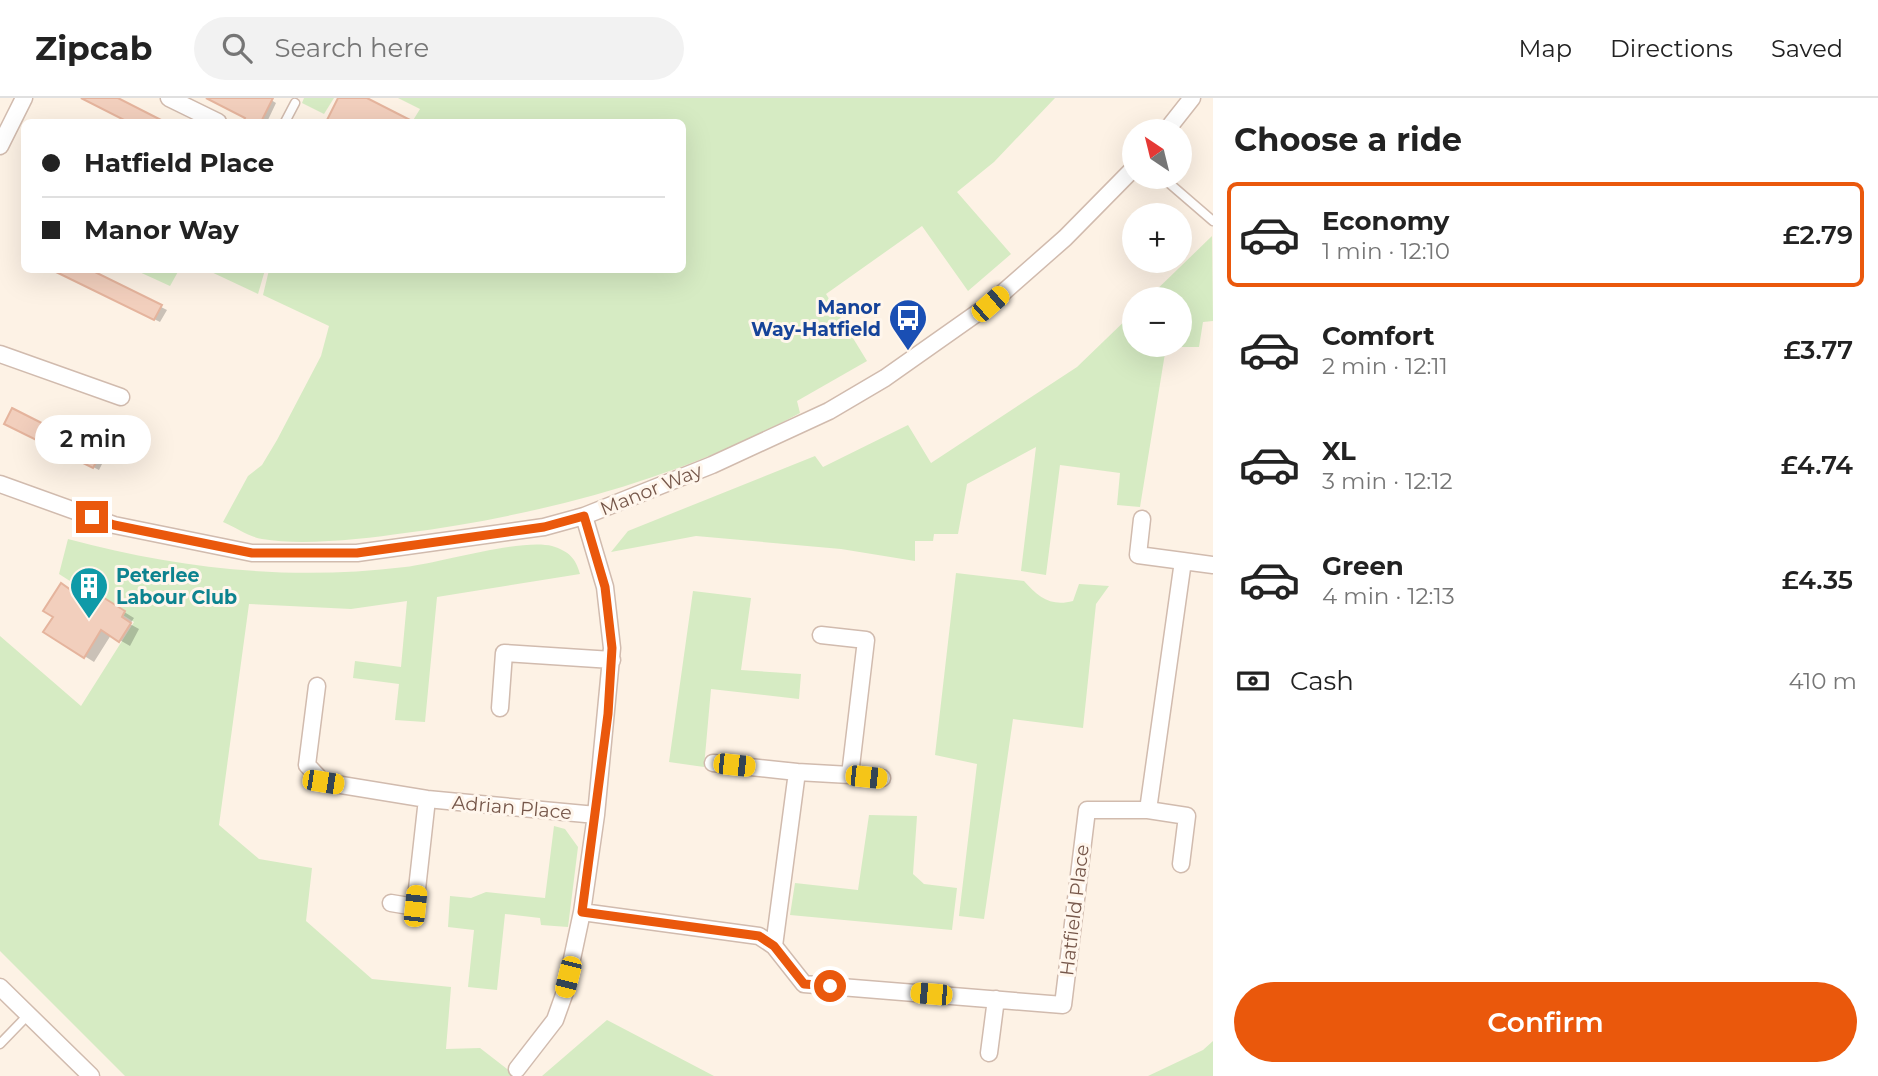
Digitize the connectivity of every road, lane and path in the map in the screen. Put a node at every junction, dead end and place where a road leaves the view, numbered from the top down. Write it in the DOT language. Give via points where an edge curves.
graph roads {
  1 [pos="24,98"];
  2 [pos="169,98"];
  3 [pos="1192,98"];
  4 [pos="295,103"];
  5 [pos="212,119"];
  6 [pos="287,119"];
  7 [pos="1175,119"];
  8 [pos="0,146"];
  9 [pos="1122,180"];
  10 [pos="1177,189"];
  11 [pos="1213,221"];
  12 [pos="0,354"];
  13 [pos="121,397"];
  14 [pos="0,484"];
  15 [pos="584,516"];
  16 [pos="1142,519"];
  17 [pos="1183,561"];
  18 [pos="1213,565"];
  19 [pos="821,635"];
  20 [pos="612,660"];
  21 [pos="317,686"];
  22 [pos="500,708"];
  23 [pos="713,763"];
  24 [pos="797,772"];
  25 [pos="850,775"];
  26 [pos="882,778"];
  27 [pos="427,799"];
  28 [pos="1148,810"];
  29 [pos="596,815"];
  30 [pos="1181,864"];
  31 [pos="391,903"];
  32 [pos="582,912"];
  33 [pos="774,946"];
  34 [pos="0,987"];
  35 [pos="996,999"];
  36 [pos="29,1014"];
  37 [pos="0,1044"];
  38 [pos="989,1053"];
  39 [pos="517,1069"];
  40 [pos="91,1076"];
  1 -- 8 [label="street"];
  2 -- 5 [label="street"];
  3 -- 7 [label="street"];
  4 -- 6 [label="lane"];
  9 -- 15 [label="street, Manor Way" via="990,304 885,378 829,411 712,465"];
  10 -- 11 [label="lane"];
  12 -- 13 [label="street"];
  14 -- 15 [label="street, Manor Way" via="114,525 252,553 357,553 544,527"];
  15 -- 20 [label="street" via="605,587"];
  16 -- 17 [label="street" via="1138,555"];
  17 -- 18 [label="street"];
  17 -- 28 [label="street"];
  19 -- 25 [label="street" via="866,640"];
  20 -- 22 [label="street" via="504,653"];
  20 -- 29 [label="street"];
  21 -- 27 [label="street, Adrian Place" via="307,765 323,782"];
  23 -- 24 [label="street"];
  24 -- 25 [label="street"];
  24 -- 33 [label="street"];
  25 -- 26 [label="street"];
  27 -- 29 [label="street, Adrian Place"];
  27 -- 31 [label="street, Adrian Place" via="415,906"];
  28 -- 30 [label="street, Hatfield Place" via="1187,816"];
  28 -- 35 [label="street, Hatfield Place" via="1087,810 1063,1005"];
  29 -- 32 [label="street"];
  32 -- 33 [label="street" via="759,936"];
  32 -- 39 [label="street" via="555,1020"];
  33 -- 35 [label="street, Hatfield Place" via="804,984"];
  34 -- 36 [label="street"];
  35 -- 38 [label="street"];
  36 -- 37 [label="lane"];
  36 -- 40 [label="street"];
}
